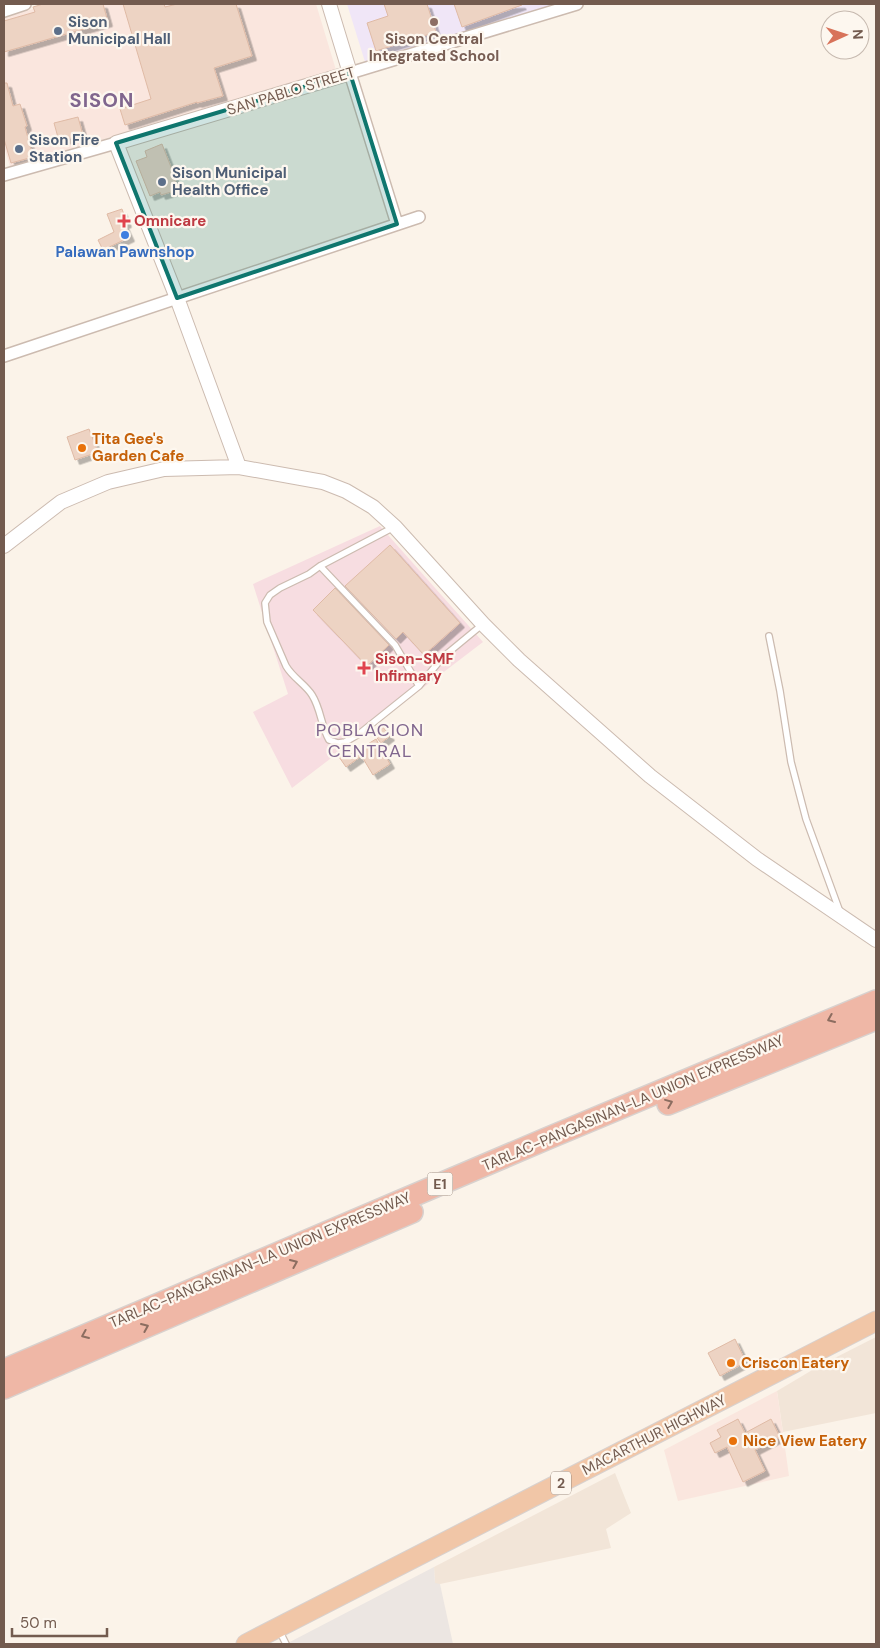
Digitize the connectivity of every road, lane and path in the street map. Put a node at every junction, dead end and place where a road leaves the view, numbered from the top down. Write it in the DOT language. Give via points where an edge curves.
graph roads {
  1 [pos="26,4"];
  2 [pos="329,4"];
  3 [pos="577,4"];
  4 [pos="4,11"];
  5 [pos="350,73"];
  6 [pos="116,143"];
  7 [pos="5,171"];
  8 [pos="419,217"];
  9 [pos="397,224"];
  10 [pos="176,298"];
  11 [pos="4,356"];
  12 [pos="239,467"];
  13 [pos="395,527"];
  14 [pos="4,546"];
  15 [pos="320,566"];
  16 [pos="483,624"];
  17 [pos="769,636"];
  18 [pos="419,686"];
  19 [pos="841,916"];
  20 [pos="876,940"];
  21 [pos="876,1001"];
  22 [pos="876,1019"];
  23 [pos="876,1321"];
  24 [pos="4,1370"];
  25 [pos="4,1388"];
  26 [pos="282,1636"];
  27 [pos="246,1644"];
  1 -- 4 [label="street"];
  2 -- 5 [label="street"];
  3 -- 5 [label="street, SAN PABLO STREET"];
  5 -- 6 [label="street, SAN PABLO STREET"];
  5 -- 9 [label="street"];
  6 -- 7 [label="street, SAN PABLO STREET"];
  6 -- 10 [label="street"];
  8 -- 9 [label="street"];
  9 -- 10 [label="street"];
  10 -- 11 [label="street"];
  10 -- 12 [label="street"];
  12 -- 13 [label="street" via="323,482 373,507"];
  12 -- 14 [label="street" via="164,469 108,482 61,502"];
  13 -- 15 [label="lane"];
  13 -- 16 [label="street"];
  15 -- 18 [label="lane" via="395,644"];
  15 -- 18 [label="lane" via="270,595 265,609 267,622 286,666 314,697 329,740 345,742 359,734"];
  16 -- 18 [label="lane" via="443,657"];
  16 -- 19 [label="street" via="650,776 757,859"];
  17 -- 19 [label="lane" via="791,762 806,818"];
  19 -- 20 [label="street"];
  21 -- 24 [label="highway, TARLAC-PANGASINAN-LA UNION EXPRESSWAY / E1, one-way"];
  25 -- 22 [label="highway, TARLAC-PANGASINAN-LA UNION EXPRESSWAY / E1, one-way" via="548,1153"];
  23 -- 26 [label="highway, MACARTHUR HIGHWAY / 2"];
  26 -- 27 [label="highway, MACARTHUR HIGHWAY / 2"];
}
